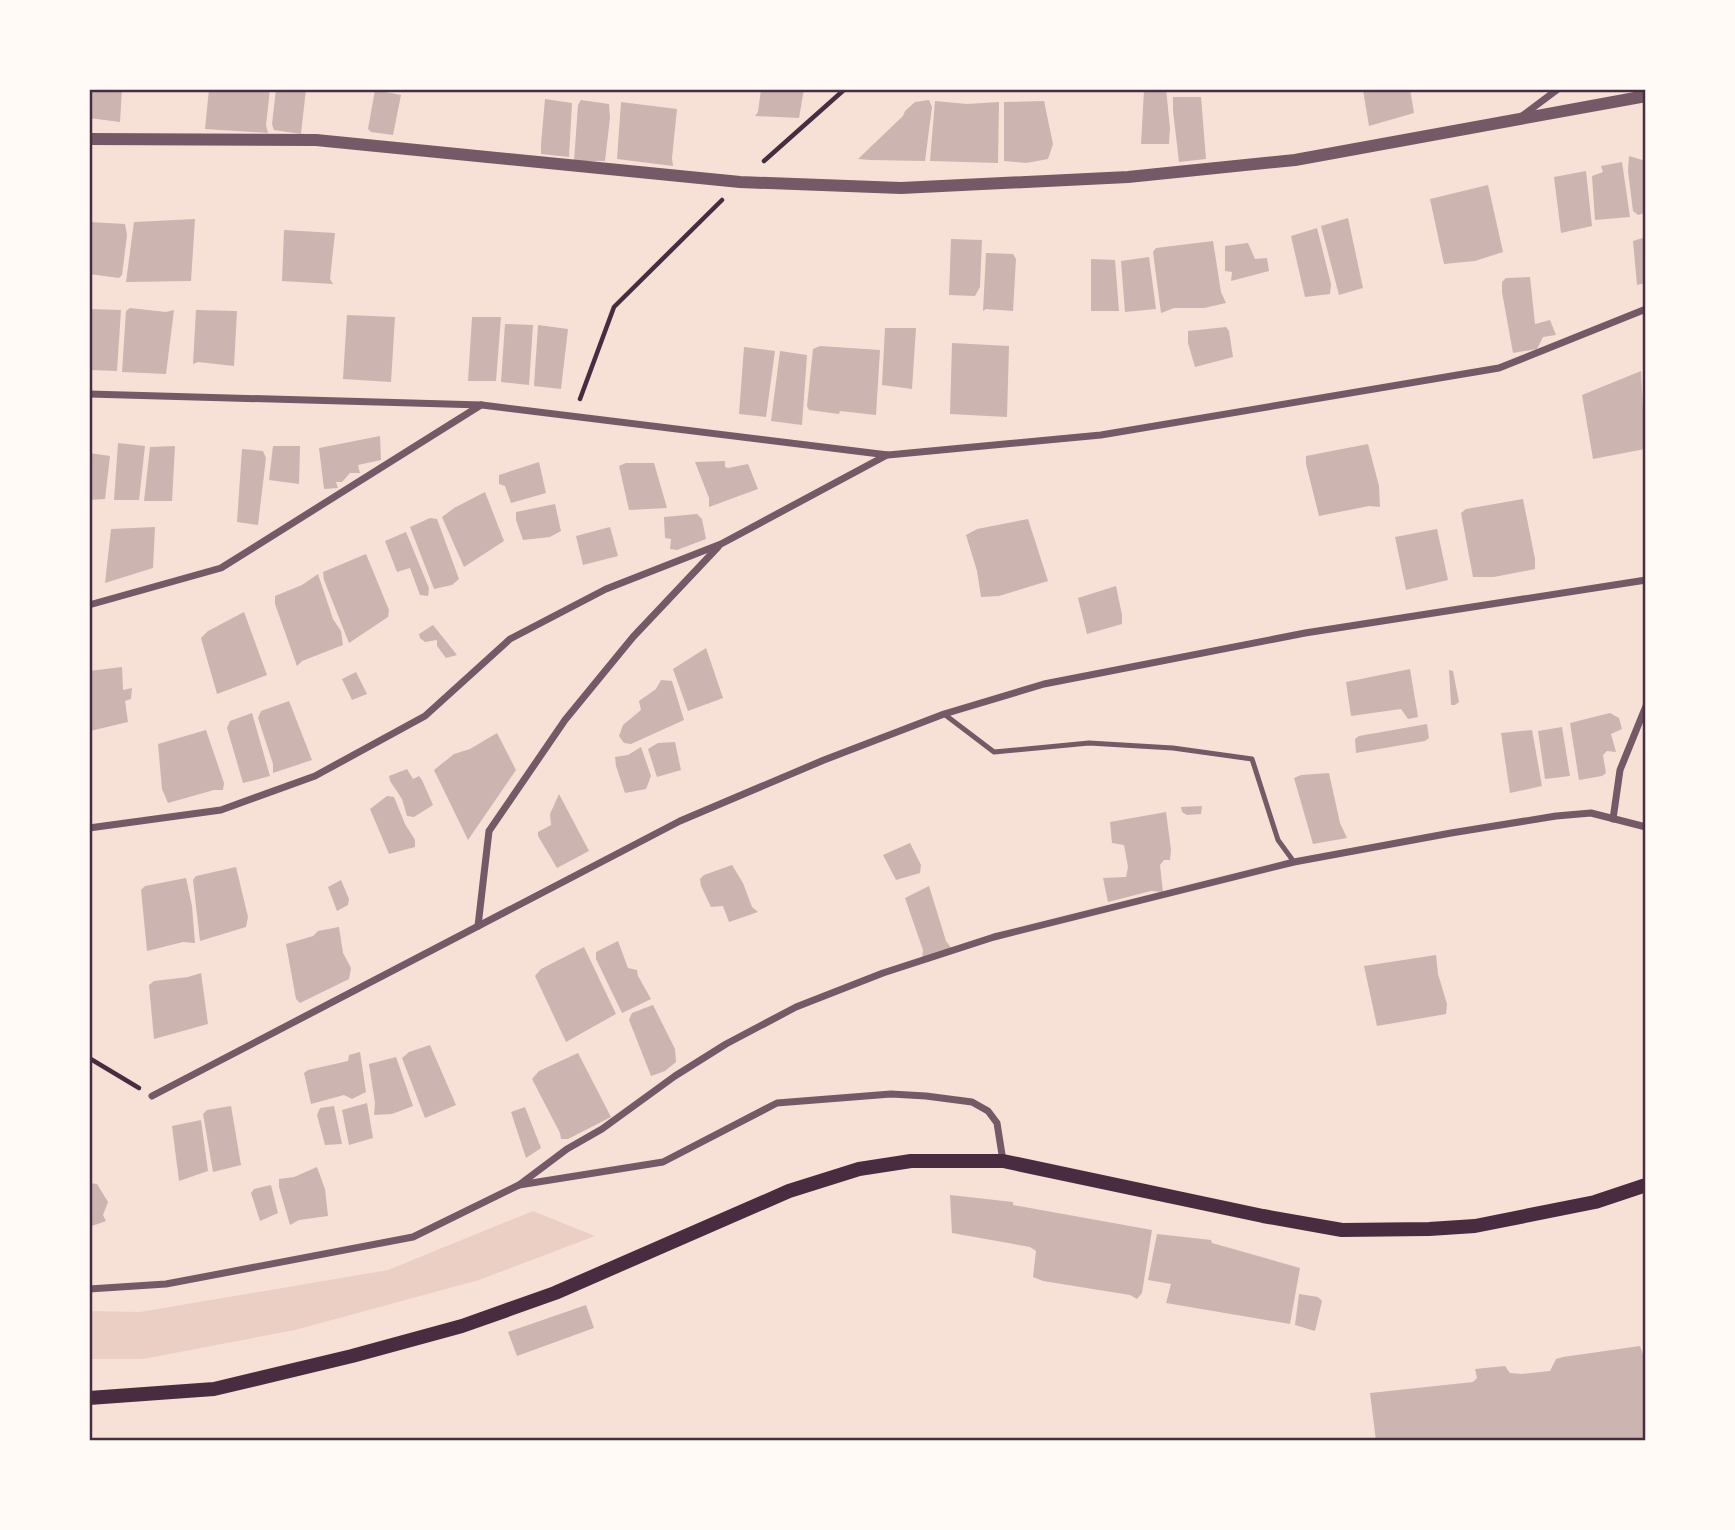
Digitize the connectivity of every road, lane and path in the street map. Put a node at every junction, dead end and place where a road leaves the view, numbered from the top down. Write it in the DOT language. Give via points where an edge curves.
graph roads {
  1 [pos="845,89"];
  2 [pos="1558,89"];
  3 [pos="1646,96"];
  4 [pos="1517,120"];
  5 [pos="89,139"];
  6 [pos="740,182"];
  7 [pos="1646,309"];
  8 [pos="89,394"];
  9 [pos="482,405"];
  10 [pos="573,416"];
  11 [pos="888,455"];
  12 [pos="721,544"];
  13 [pos="1646,580"];
  14 [pos="89,605"];
  15 [pos="1646,706"];
  16 [pos="944,715"];
  17 [pos="1613,819"];
  18 [pos="1646,827"];
  19 [pos="89,828"];
  20 [pos="1294,862"];
  21 [pos="478,926"];
  22 [pos="89,1058"];
  23 [pos="152,1096"];
  24 [pos="1003,1161"];
  25 [pos="519,1185"];
  26 [pos="1646,1185"];
  27 [pos="89,1289"];
  28 [pos="89,1398"];
  1 -- 6 [label="path"];
  2 -- 4 [label="street"];
  3 -- 4 [label="street"];
  4 -- 6 [label="street" via="1296,160 1128,177 901,188"];
  5 -- 6 [label="street" via="316,139"];
  6 -- 10 [label="path" via="614,307"];
  7 -- 11 [label="street" via="1499,368 1101,435"];
  8 -- 9 [label="street"];
  9 -- 10 [label="street"];
  9 -- 14 [label="street" via="221,568"];
  10 -- 11 [label="street"];
  11 -- 12 [label="street"];
  12 -- 19 [label="street" via="606,589 510,639 425,716 315,776 221,810"];
  12 -- 21 [label="street" via="633,637 565,720 489,831"];
  13 -- 16 [label="street" via="1253,643 1044,684"];
  15 -- 17 [label="street" via="1620,770"];
  16 -- 20 [label="lane" via="994,752 1089,743 1252,759 1278,840"];
  16 -- 21 [label="street" via="680,821"];
  17 -- 18 [label="street"];
  17 -- 20 [label="street" via="1591,813 1556,816"];
  20 -- 25 [label="street" via="994,937 796,1007 675,1076"];
  21 -- 23 [label="street"];
  22 -- 23 [label="path"];
  24 -- 25 [label="street" via="997,1123 988,1111 972,1102 891,1094 777,1103 663,1162"];
  24 -- 26 [label="main road" via="1342,1230 1475,1226 1595,1202"];
  24 -- 28 [label="main road" via="911,1161 859,1169 789,1191 555,1293 462,1326 214,1389"];
  25 -- 27 [label="street" via="412,1237 166,1284"];
}
